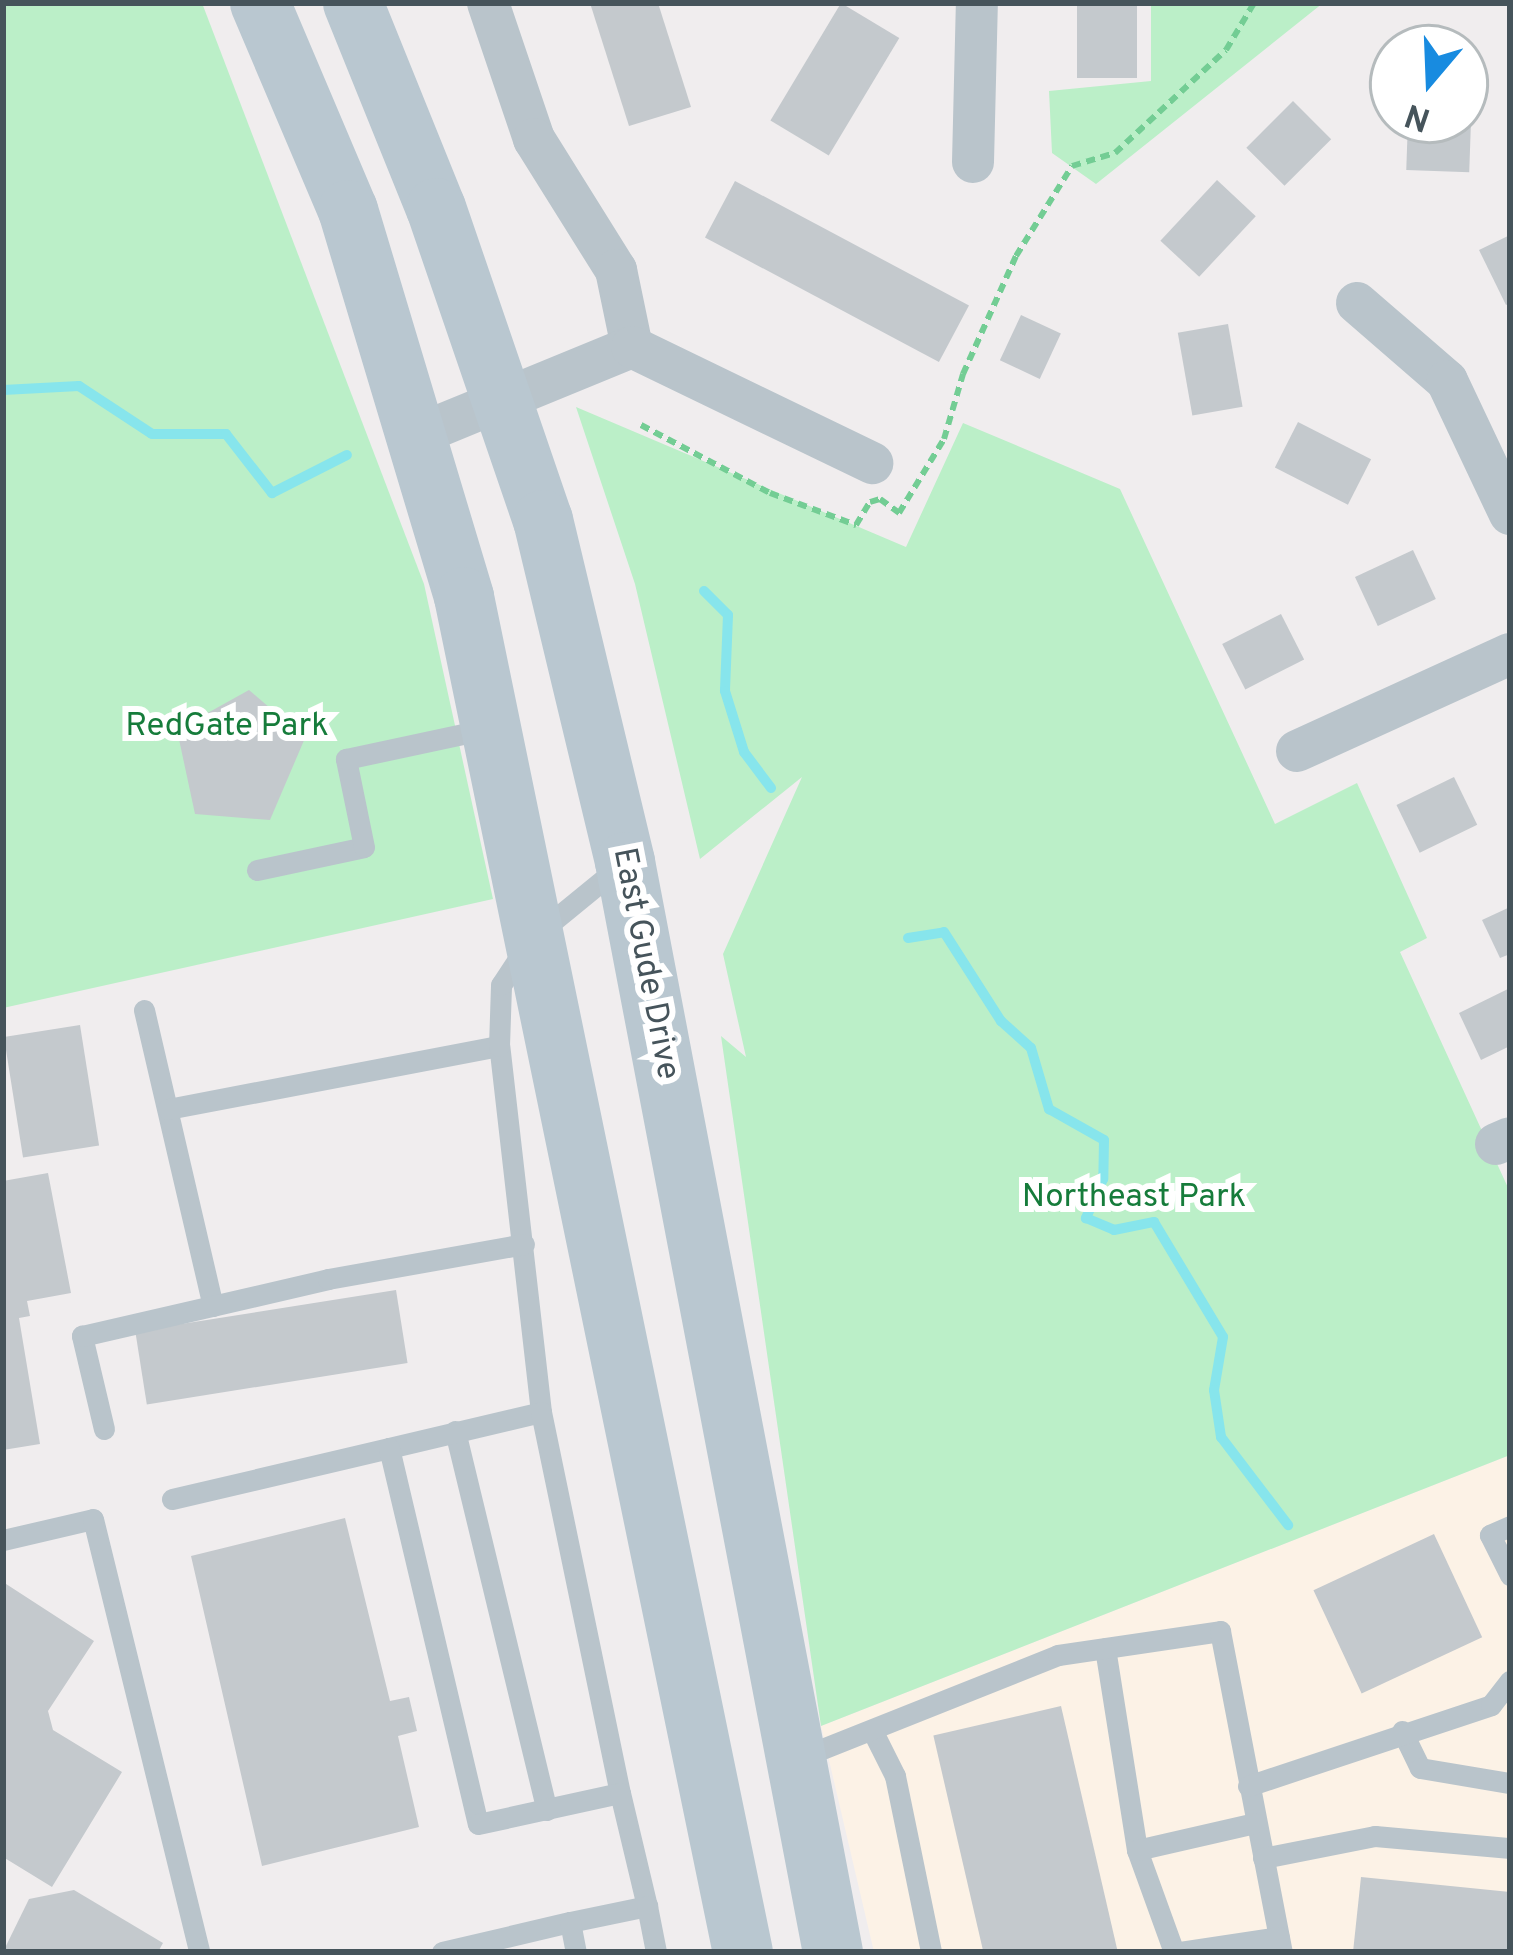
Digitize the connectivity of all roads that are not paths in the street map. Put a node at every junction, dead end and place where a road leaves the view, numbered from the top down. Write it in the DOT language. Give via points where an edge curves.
graph roads {
  1 [pos="260,3"];
  2 [pos="353,3"];
  3 [pos="488,3"];
  4 [pos="977,3"];
  5 [pos="973,161"];
  6 [pos="1357,303"];
  7 [pos="632,347"];
  8 [pos="502,400"];
  9 [pos="417,435"];
  10 [pos="872,463"];
  11 [pos="1510,514"];
  12 [pos="1510,654"];
  13 [pos="490,728"];
  14 [pos="1297,751"];
  15 [pos="625,862"];
  16 [pos="256,870"];
  17 [pos="532,938"];
  18 [pos="143,1010"];
  19 [pos="499,1046"];
  20 [pos="169,1109"];
  21 [pos="524,1244"];
  22 [pos="214,1306"];
  23 [pos="541,1412"];
  24 [pos="104,1429"];
  25 [pos="455,1431"];
  26 [pos="388,1448"];
  27 [pos="172,1499"];
  28 [pos="1510,1526"];
  29 [pos="3,1540"];
  30 [pos="1510,1575"];
  31 [pos="1105,1648"];
  32 [pos="1510,1681"];
  33 [pos="1491,1705"];
  34 [pos="1510,1719"];
  35 [pos="1402,1731"];
  36 [pos="874,1734"];
  37 [pos="796,1759"];
  38 [pos="1510,1783"];
  39 [pos="1248,1786"];
  40 [pos="620,1793"];
  41 [pos="547,1810"];
  42 [pos="1255,1823"];
  43 [pos="1510,1848"];
  44 [pos="1137,1850"];
  45 [pos="1263,1858"];
  46 [pos="646,1906"];
  47 [pos="570,1922"];
  48 [pos="1281,1945"];
  49 [pos="199,1952"];
  50 [pos="442,1952"];
  51 [pos="576,1952"];
  52 [pos="656,1952"];
  53 [pos="742,1952"];
  54 [pos="833,1952"];
  55 [pos="932,1952"];
  56 [pos="1177,1952"];
  1 -- 9 [label="main road" via="348,210"];
  2 -- 8 [label="main road, East Gude Drive"];
  3 -- 7 [label="street" via="534,139 616,270"];
  4 -- 5 [label="street"];
  6 -- 11 [label="street" via="1447,381"];
  7 -- 8 [label="street"];
  7 -- 10 [label="street"];
  8 -- 9 [label="street"];
  8 -- 15 [label="main road, East Gude Drive" via="543,520"];
  9 -- 13 [label="main road" via="464,597"];
  12 -- 14 [label="street"];
  13 -- 16 [label="lane" via="346,759 364,847"];
  13 -- 17 [label="main road"];
  15 -- 17 [label="lane"];
  15 -- 37 [label="main road, East Gude Drive"];
  17 -- 19 [label="lane" via="501,985"];
  17 -- 53 [label="main road"];
  18 -- 20 [label="lane"];
  19 -- 20 [label="lane"];
  19 -- 21 [label="lane"];
  20 -- 22 [label="lane"];
  21 -- 22 [label="lane"];
  21 -- 23 [label="lane"];
  22 -- 24 [label="lane" via="82,1336"];
  23 -- 25 [label="lane"];
  23 -- 40 [label="lane"];
  25 -- 26 [label="lane"];
  25 -- 41 [label="lane"];
  26 -- 27 [label="lane"];
  26 -- 41 [label="lane" via="478,1824"];
  28 -- 30 [label="lane" via="1490,1535"];
  29 -- 49 [label="lane" via="93,1519"];
  31 -- 36 [label="lane" via="1058,1654"];
  31 -- 39 [label="lane" via="1220,1631"];
  31 -- 44 [label="lane"];
  32 -- 33 [label="lane"];
  33 -- 34 [label="lane"];
  33 -- 35 [label="lane"];
  35 -- 38 [label="lane" via="1420,1768"];
  35 -- 39 [label="lane"];
  36 -- 37 [label="lane"];
  36 -- 55 [label="lane" via="895,1775"];
  37 -- 54 [label="main road, East Gude Drive"];
  39 -- 42 [label="lane"];
  40 -- 41 [label="lane"];
  40 -- 46 [label="lane"];
  42 -- 44 [label="lane"];
  42 -- 45 [label="lane"];
  43 -- 45 [label="lane" via="1375,1836"];
  44 -- 56 [label="lane"];
  45 -- 48 [label="lane"];
  46 -- 47 [label="lane"];
  46 -- 52 [label="lane"];
  47 -- 50 [label="lane"];
  47 -- 51 [label="lane"];
  48 -- 56 [label="lane"];
}
